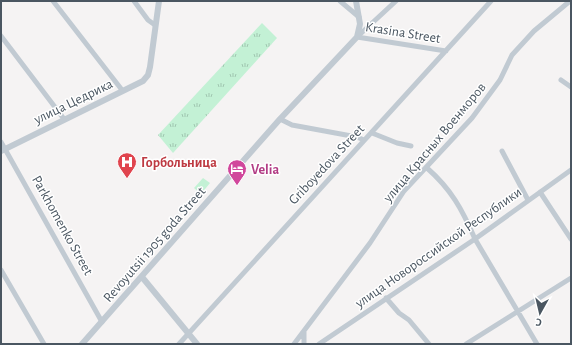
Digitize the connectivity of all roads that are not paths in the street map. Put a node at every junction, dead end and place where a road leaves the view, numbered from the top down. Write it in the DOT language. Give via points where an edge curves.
graph roads {
  1 [pos="53,1"];
  2 [pos="134,1"];
  3 [pos="159,1"];
  4 [pos="340,1"];
  5 [pos="356,1"];
  6 [pos="396,1"];
  7 [pos="491,1"];
  8 [pos="570,1"];
  9 [pos="359,17"];
  10 [pos="155,25"];
  11 [pos="369,26"];
  12 [pos="1,36"];
  13 [pos="358,36"];
  14 [pos="371,39"];
  15 [pos="446,51"];
  16 [pos="561,80"];
  17 [pos="571,87"];
  18 [pos="122,90"];
  19 [pos="64,119"];
  20 [pos="280,119"];
  21 [pos="372,133"];
  22 [pos="364,140"];
  23 [pos="1,142"];
  24 [pos="411,146"];
  25 [pos="4,149"];
  26 [pos="502,151"];
  27 [pos="427,168"];
  28 [pos="571,170"];
  29 [pos="540,192"];
  30 [pos="528,200"];
  31 [pos="475,238"];
  32 [pos="571,239"];
  33 [pos="1,270"];
  34 [pos="142,276"];
  35 [pos="571,278"];
  36 [pos="386,298"];
  37 [pos="516,311"];
  38 [pos="102,322"];
  39 [pos="304,332"];
  40 [pos="188,333"];
  41 [pos="44,344"];
  42 [pos="82,344"];
  43 [pos="179,344"];
  44 [pos="197,344"];
  45 [pos="294,344"];
  46 [pos="304,344"];
  47 [pos="319,344"];
  48 [pos="429,344"];
  49 [pos="466,344"];
  50 [pos="537,344"];
  1 -- 18 [label="street"];
  2 -- 10 [label="street"];
  3 -- 10 [label="street"];
  4 -- 9 [label="street, Krasina Street"];
  5 -- 9 [label="street"];
  6 -- 11 [label="street, Revoyutsii 1905 goda Street"];
  7 -- 15 [label="street, Griboyedova Street"];
  8 -- 27 [label="street, улица Красных Военморов" via="534,31 512,55 500,80 472,118"];
  9 -- 13 [label="street"];
  10 -- 18 [label="street, улица Цедрика" via="148,75 143,81"];
  11 -- 13 [label="street, Revoyutsii 1905 goda Street"];
  11 -- 14 [label="street" via="366,34"];
  12 -- 19 [label="street"];
  13 -- 14 [label="street, Krasina Street"];
  13 -- 20 [label="street, Revoyutsii 1905 goda Street"];
  14 -- 15 [label="street, Krasina Street"];
  15 -- 21 [label="street, Griboyedova Street"];
  16 -- 17 [label="street"];
  18 -- 19 [label="street, улица Цедрика"];
  19 -- 25 [label="street, улица Цедрика"];
  20 -- 22 [label="street" via="292,125"];
  20 -- 34 [label="street, Revoyutsii 1905 goda Street"];
  21 -- 22 [label="street, Griboyedova Street"];
  21 -- 24 [label="street"];
  22 -- 40 [label="street, Griboyedova Street"];
  23 -- 25 [label="street, Parkhomenko Street"];
  25 -- 38 [label="street, Parkhomenko Street"];
  26 -- 30 [label="street"];
  27 -- 31 [label="street" via="444,182"];
  27 -- 39 [label="street, улица Красных Военморов" via="404,191 370,243"];
  28 -- 29 [label="street, улица Новороссийской Республики"];
  29 -- 30 [label="street, улица Новороссийской Республики"];
  29 -- 32 [label="street"];
  30 -- 31 [label="street, улица Новороссийской Республики"];
  31 -- 36 [label="street, улица Новороссийской Республики"];
  31 -- 37 [label="street"];
  33 -- 41 [label="street"];
  34 -- 38 [label="street, Revoyutsii 1905 goda Street"];
  34 -- 40 [label="street"];
  35 -- 37 [label="street"];
  36 -- 47 [label="street, улица Новороссийской Республики"];
  36 -- 48 [label="street"];
  37 -- 49 [label="street"];
  37 -- 50 [label="street"];
  38 -- 42 [label="street, Revoyutsii 1905 goda Street"];
  39 -- 45 [label="street, улица Красных Военморов"];
  39 -- 46 [label="street"];
  40 -- 43 [label="street, Griboyedova Street"];
  40 -- 44 [label="street"];
}
